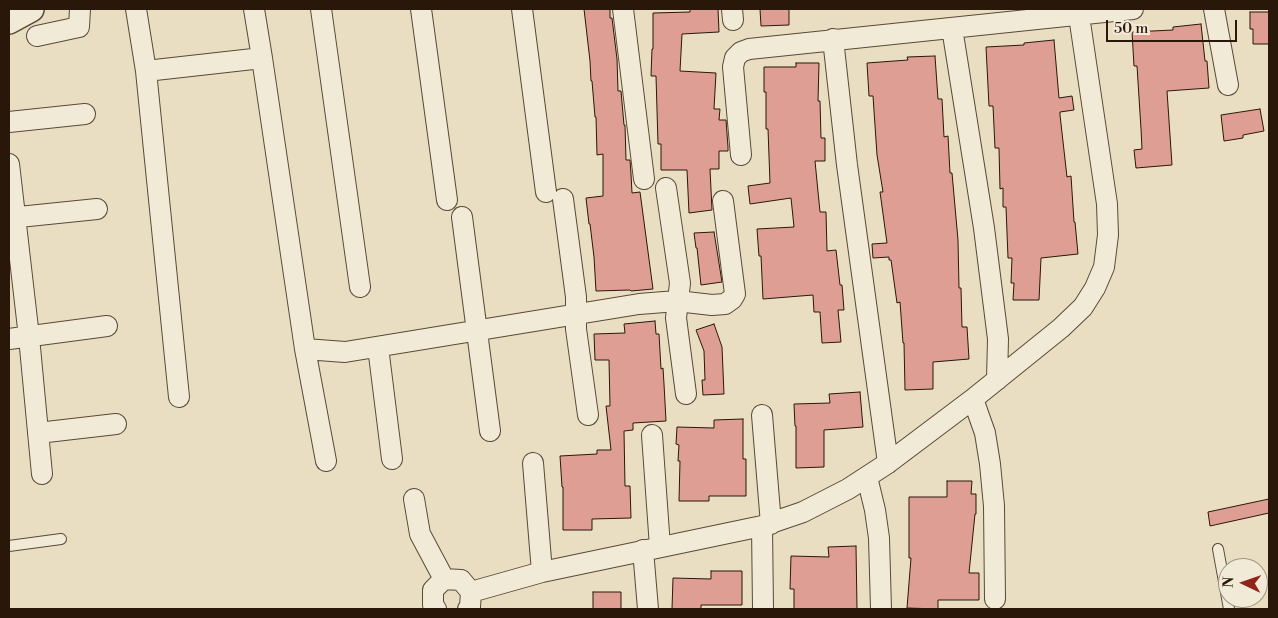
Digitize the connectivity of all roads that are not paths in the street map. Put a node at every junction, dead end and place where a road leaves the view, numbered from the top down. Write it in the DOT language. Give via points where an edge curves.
graph roads {
  1 [pos="31,9"];
  2 [pos="80,9"];
  3 [pos="136,9"];
  4 [pos="254,9"];
  5 [pos="321,9"];
  6 [pos="421,9"];
  7 [pos="522,9"];
  8 [pos="623,9"];
  9 [pos="1133,9"];
  10 [pos="1214,9"];
  11 [pos="1078,12"];
  12 [pos="9,21"];
  13 [pos="952,28"];
  14 [pos="37,36"];
  15 [pos="833,39"];
  16 [pos="262,58"];
  17 [pos="146,71"];
  18 [pos="1228,85"];
  19 [pos="85,114"];
  20 [pos="9,122"];
  21 [pos="742,155"];
  22 [pos="9,164"];
  23 [pos="644,178"];
  24 [pos="666,188"];
  25 [pos="446,200"];
  26 [pos="723,202"];
  27 [pos="97,209"];
  28 [pos="12,218"];
  29 [pos="462,218"];
  30 [pos="360,287"];
  31 [pos="677,301"];
  32 [pos="576,315"];
  33 [pos="107,326"];
  34 [pos="477,331"];
  35 [pos="29,337"];
  36 [pos="9,339"];
  37 [pos="378,347"];
  38 [pos="305,349"];
  39 [pos="997,380"];
  40 [pos="686,394"];
  41 [pos="180,397"];
  42 [pos="973,399"];
  43 [pos="588,415"];
  44 [pos="762,415"];
  45 [pos="116,424"];
  46 [pos="490,431"];
  47 [pos="38,433"];
  48 [pos="652,436"];
  49 [pos="392,459"];
  50 [pos="326,461"];
  51 [pos="533,463"];
  52 [pos="888,464"];
  53 [pos="42,474"];
  54 [pos="867,477"];
  55 [pos="414,499"];
  56 [pos="766,525"];
  57 [pos="62,539"];
  58 [pos="9,546"];
  59 [pos="652,549"];
  60 [pos="1218,549"];
  61 [pos="542,572"];
  62 [pos="444,579"];
  63 [pos="995,599"];
  64 [pos="470,601"];
  65 [pos="436,609"];
  66 [pos="648,609"];
  67 [pos="763,609"];
  68 [pos="881,609"];
  69 [pos="1229,609"];
  1 -- 12 [label="street"];
  2 -- 14 [label="street" via="79,27"];
  3 -- 17 [label="street"];
  4 -- 16 [label="street"];
  5 -- 30 [label="street"];
  6 -- 25 [label="street"];
  7 -- 32 [label="street" via="576,297"];
  8 -- 23 [label="street"];
  9 -- 11 [label="street"];
  10 -- 18 [label="street"];
  11 -- 13 [label="street"];
  11 -- 39 [label="street" via="1107,204 1104,267 1083,307"];
  13 -- 15 [label="street"];
  13 -- 39 [label="street" via="984,228 998,339"];
  15 -- 21 [label="street" via="749,49 735,58 733,67"];
  15 -- 52 [label="street"];
  16 -- 17 [label="street"];
  16 -- 38 [label="street"];
  17 -- 41 [label="street"];
  19 -- 20 [label="street"];
  22 -- 28 [label="street"];
  24 -- 31 [label="street" via="680,283"];
  26 -- 31 [label="street" via="735,294 725,304"];
  27 -- 28 [label="street"];
  28 -- 35 [label="street"];
  29 -- 34 [label="street"];
  31 -- 32 [label="street"];
  31 -- 40 [label="street" via="676,318"];
  32 -- 34 [label="street"];
  32 -- 43 [label="street"];
  33 -- 35 [label="street"];
  34 -- 37 [label="street"];
  34 -- 46 [label="street"];
  35 -- 36 [label="street"];
  35 -- 47 [label="street"];
  37 -- 38 [label="street" via="345,352"];
  37 -- 49 [label="street"];
  38 -- 50 [label="street"];
  39 -- 42 [label="street"];
  42 -- 52 [label="street"];
  42 -- 63 [label="street" via="990,464"];
  44 -- 56 [label="street"];
  45 -- 47 [label="street"];
  47 -- 53 [label="street"];
  48 -- 59 [label="street"];
  51 -- 61 [label="street"];
  52 -- 54 [label="street"];
  54 -- 56 [label="street" via="803,512"];
  54 -- 68 [label="street" via="879,538"];
  55 -- 62 [label="street" via="420,534"];
  56 -- 59 [label="street"];
  56 -- 67 [label="street"];
  57 -- 58 [label="lane"];
  59 -- 61 [label="street"];
  59 -- 66 [label="street"];
  60 -- 69 [label="lane"];
  61 -- 64 [label="street"];
  62 -- 64 [label="street" via="461,580"];
  62 -- 65 [label="street" via="433,590"];
}
